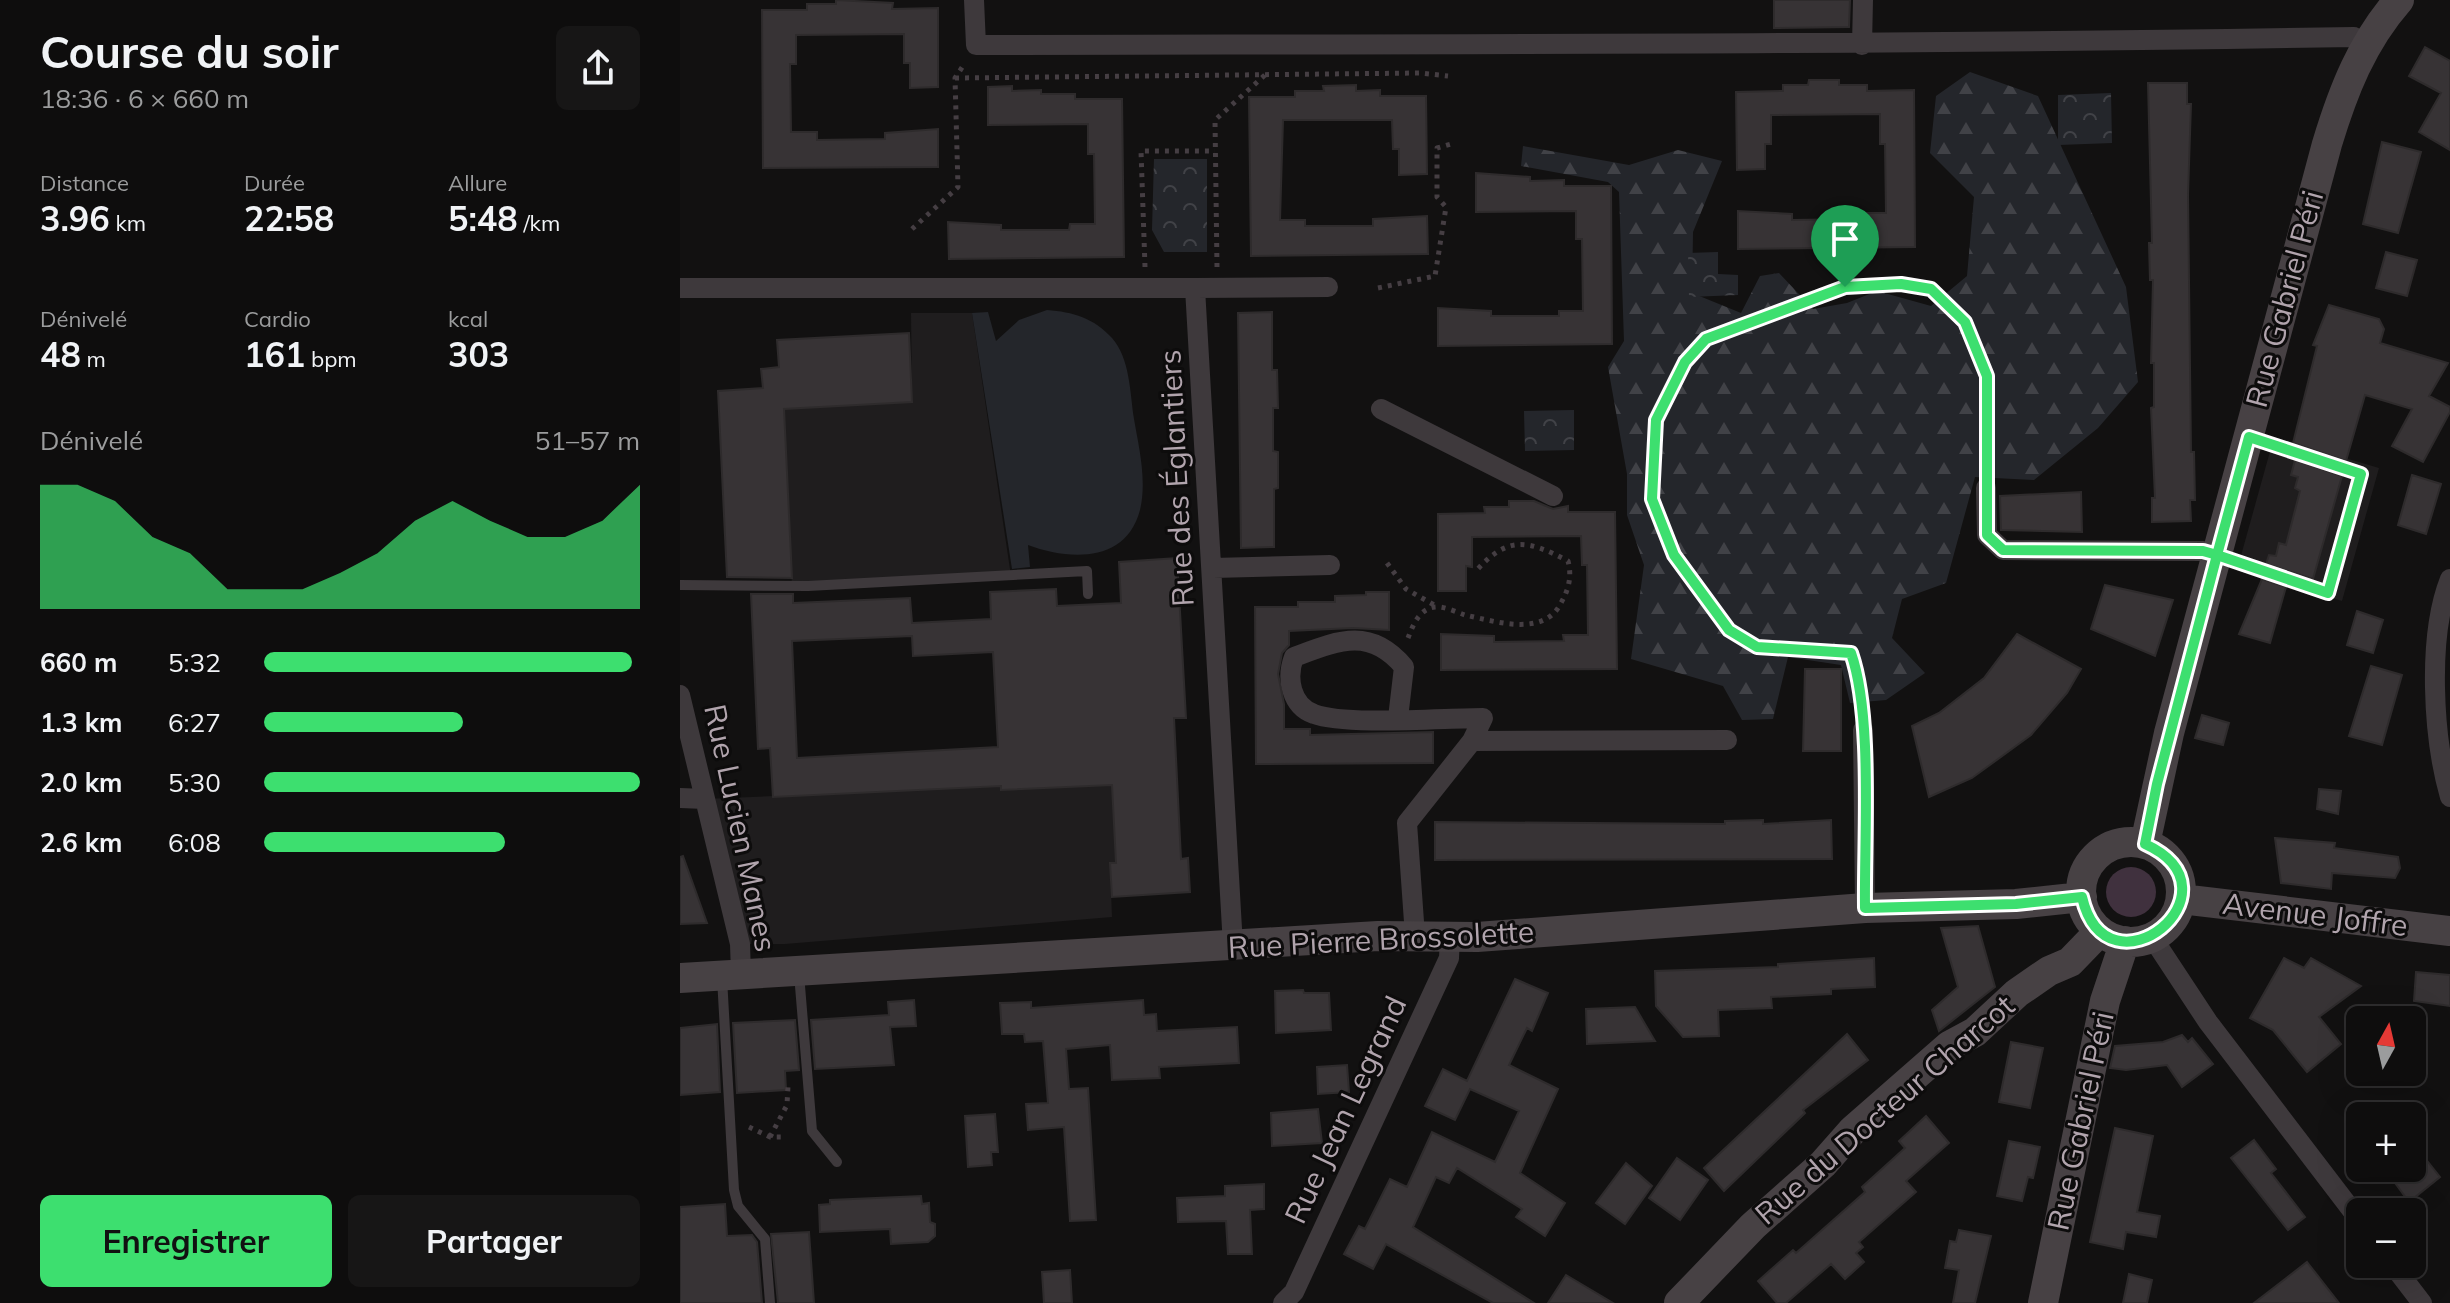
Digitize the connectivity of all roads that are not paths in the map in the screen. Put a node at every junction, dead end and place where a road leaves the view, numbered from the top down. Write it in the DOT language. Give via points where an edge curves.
graph roads {
  1 [pos="974,0"];
  2 [pos="1863,0"];
  3 [pos="2399,0"];
  4 [pos="2367,44"];
  5 [pos="1862,45"];
  6 [pos="1328,287"];
  7 [pos="680,288"];
  8 [pos="1195,288"];
  9 [pos="1381,409"];
  10 [pos="2249,437"];
  11 [pos="1986,488"];
  12 [pos="1553,496"];
  13 [pos="2217,555"];
  14 [pos="1330,565"];
  15 [pos="1213,568"];
  16 [pos="2450,579"];
  17 [pos="680,585"];
  18 [pos="1088,594"];
  19 [pos="680,695"];
  20 [pos="1398,718"];
  21 [pos="1863,730"];
  22 [pos="1727,740"];
  23 [pos="1472,741"];
  24 [pos="2450,797"];
  25 [pos="680,798"];
  26 [pos="705,799"];
  27 [pos="2145,844"];
  28 [pos="2082,897"];
  29 [pos="2181,899"];
  30 [pos="1865,908"];
  31 [pos="2450,931"];
  32 [pos="1415,936"];
  33 [pos="1450,936"];
  34 [pos="2126,936"];
  35 [pos="1233,946"];
  36 [pos="799,972"];
  37 [pos="731,975"];
  38 [pos="680,978"];
  39 [pos="837,1162"];
  40 [pos="2346,1203"];
  41 [pos="2403,1278"];
  42 [pos="770,1303"];
  43 [pos="1283,1303"];
  44 [pos="1679,1303"];
  45 [pos="2043,1303"];
  46 [pos="2422,1303"];
  1 -- 5 [label="street" via="976,45"];
  2 -- 5 [label="street"];
  3 -- 4 [label="street, Rue Gabriel Péri"];
  4 -- 5 [label="street" via="2354,37"];
  4 -- 10 [label="street, Rue Gabriel Péri" via="2341,98 2327,144"];
  6 -- 8 [label="street"];
  7 -- 8 [label="street"];
  8 -- 15 [label="street, Rue des Églantiers"];
  9 -- 12 [label="street"];
  10 -- 13 [label="street, Rue Gabriel Péri"];
  10 -- 13 [label="lane" via="2361,474 2328,593"];
  11 -- 13 [label="street" via="1987,535 2003,550"];
  13 -- 27 [label="street, Rue Gabriel Péri"];
  14 -- 15 [label="street"];
  15 -- 35 [label="street, Rue des Églantiers"];
  16 -- 24 [label="street" via="2437,651 2436,720"];
  17 -- 18 [label="lane" via="808,586 1087,571"];
  19 -- 26 [label="street, Rue Lucien Manes"];
  20 -- 20 [label="street" via="1311,714 1292,693 1289,669 1294,657 1347,640 1370,640 1404,667"];
  20 -- 23 [label="street" via="1483,718"];
  21 -- 30 [label="street"];
  22 -- 23 [label="street"];
  23 -- 32 [label="street" via="1407,823"];
  25 -- 26 [label="street"];
  26 -- 37 [label="street, Rue Lucien Manes" via="740,944"];
  27 -- 28 [label="street" via="2117,844 2105,850 2087,870"];
  27 -- 29 [label="street" via="2169,859 2177,871"];
  28 -- 30 [label="street, Rue Pierre Brossolette"];
  28 -- 34 [label="street" via="2091,921"];
  29 -- 31 [label="street, Avenue Joffre"];
  29 -- 34 [label="street" via="2171,922"];
  30 -- 33 [label="street, Rue Pierre Brossolette"];
  32 -- 33 [label="street, Rue Pierre Brossolette"];
  32 -- 35 [label="street, Rue Pierre Brossolette"];
  33 -- 43 [label="street, Rue Jean Legrand" via="1449,958 1294,1292"];
  34 -- 40 [label="street" via="2208,1022"];
  34 -- 44 [label="street, Rue du Docteur Charcot" via="2049,971 1975,1032 1949,1046 1853,1130"];
  34 -- 45 [label="street, Rue Gabriel Péri" via="2105,1001"];
  35 -- 36 [label="street, Rue Pierre Brossolette"];
  36 -- 37 [label="street, Rue Pierre Brossolette"];
  36 -- 39 [label="lane" via="812,1131"];
  37 -- 38 [label="street, Rue Pierre Brossolette"];
  37 -- 42 [label="lane" via="734,1190 738,1206 765,1239"];
  41 -- 46 [label="street"];
}
